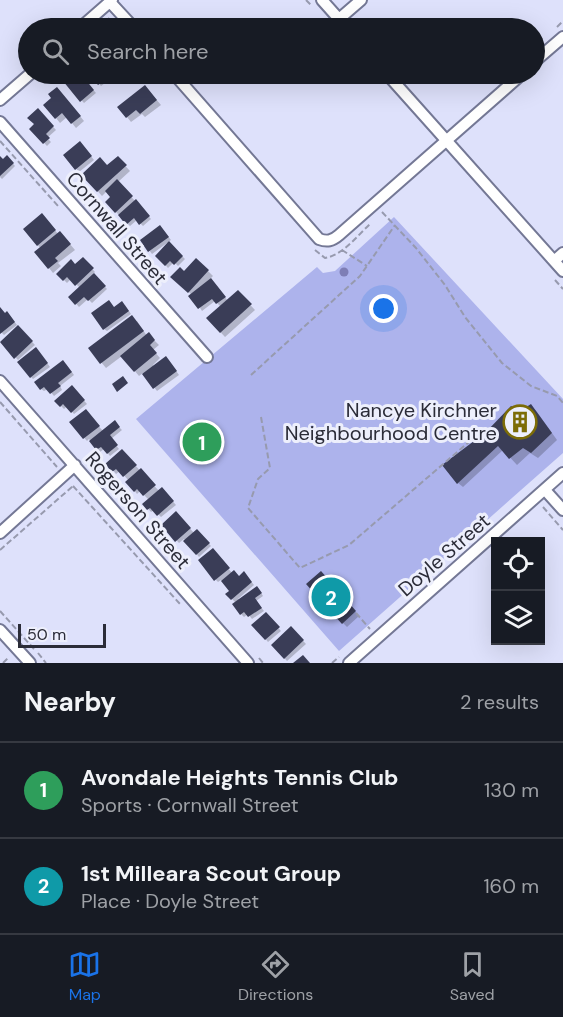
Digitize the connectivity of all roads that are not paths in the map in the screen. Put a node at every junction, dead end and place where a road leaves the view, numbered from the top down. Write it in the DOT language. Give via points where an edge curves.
graph roads {
  1 [pos="322,0"];
  2 [pos="361,0"];
  3 [pos="111,1"];
  4 [pos="91,18"];
  5 [pos="125,18"];
  6 [pos="337,18"];
  7 [pos="341,18"];
  8 [pos="563,37"];
  9 [pos="545,53"];
  10 [pos="18,84"];
  11 [pos="183,84"];
  12 [pos="396,84"];
  13 [pos="511,84"];
  14 [pos="0,100"];
  15 [pos="0,123"];
  16 [pos="446,141"];
  17 [pos="563,253"];
  18 [pos="554,261"];
  19 [pos="563,271"];
  20 [pos="207,357"];
  21 [pos="0,381"];
  22 [pos="75,465"];
  23 [pos="563,473"];
  24 [pos="545,490"];
  25 [pos="563,510"];
  26 [pos="0,533"];
  27 [pos="0,630"];
  28 [pos="30,663"];
  29 [pos="248,663"];
  30 [pos="349,663"];
  1 -- 6 [label="street"];
  2 -- 7 [label="street"];
  3 -- 4 [label="street"];
  3 -- 5 [label="street"];
  8 -- 9 [label="street"];
  10 -- 14 [label="street"];
  11 -- 16 [label="street" via="319,239 327,241 339,235"];
  12 -- 16 [label="street"];
  13 -- 16 [label="street"];
  15 -- 20 [label="street, Cornwall Street"];
  16 -- 18 [label="street"];
  17 -- 18 [label="street"];
  18 -- 19 [label="street"];
  21 -- 22 [label="street, Rogerson Street"];
  22 -- 26 [label="street"];
  22 -- 29 [label="street, Rogerson Street"];
  23 -- 24 [label="street, Doyle Street"];
  24 -- 25 [label="street"];
  24 -- 30 [label="street, Doyle Street"];
  27 -- 28 [label="street"];
}
